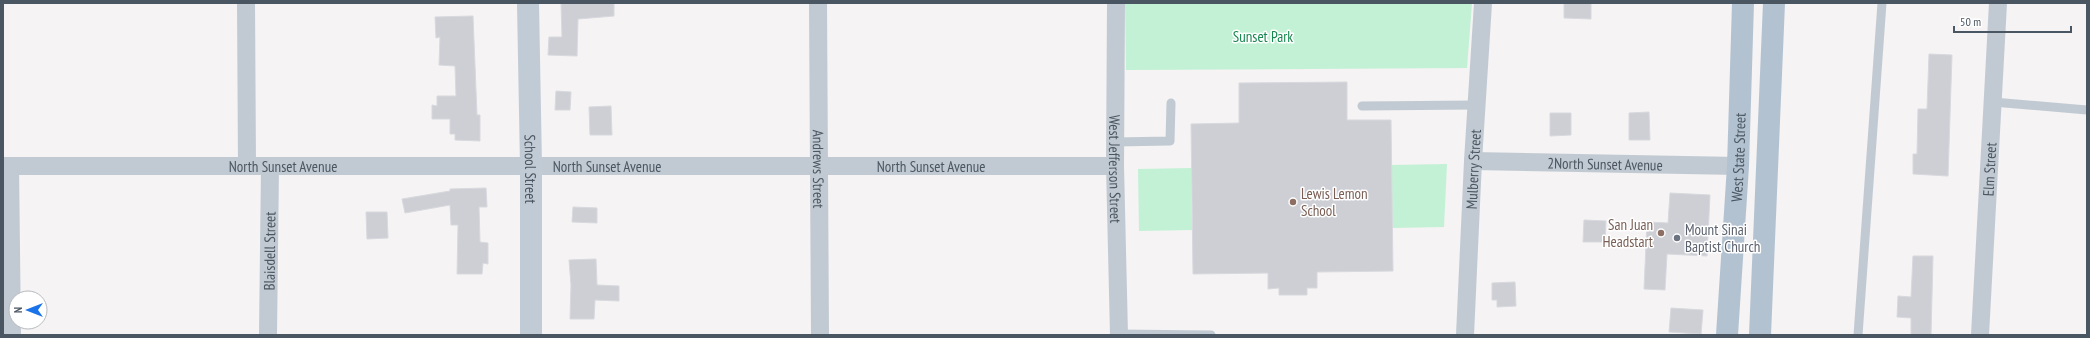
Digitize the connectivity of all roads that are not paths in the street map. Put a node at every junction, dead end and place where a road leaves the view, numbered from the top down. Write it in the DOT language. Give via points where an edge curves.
graph roads {
  1 [pos="246,3"];
  2 [pos="528,3"];
  3 [pos="818,3"];
  4 [pos="1116,3"];
  5 [pos="1483,3"];
  6 [pos="1743,3"];
  7 [pos="1774,3"];
  8 [pos="1882,3"];
  9 [pos="1998,3"];
  10 [pos="1993,102"];
  11 [pos="1171,103"];
  12 [pos="1476,105"];
  13 [pos="1362,106"];
  14 [pos="2087,110"];
  15 [pos="1115,142"];
  16 [pos="1473,161"];
  17 [pos="6,166"];
  18 [pos="247,166"];
  19 [pos="270,166"];
  20 [pos="531,166"];
  21 [pos="819,166"];
  22 [pos="1115,166"];
  23 [pos="1738,166"];
  24 [pos="12,335"];
  25 [pos="268,335"];
  26 [pos="531,335"];
  27 [pos="820,335"];
  28 [pos="1119,335"];
  29 [pos="1211,335"];
  30 [pos="1465,335"];
  31 [pos="1727,335"];
  32 [pos="1760,335"];
  33 [pos="1858,335"];
  34 [pos="1980,335"];
  1 -- 18 [label="street"];
  2 -- 20 [label="main road, School Street"];
  3 -- 21 [label="street, Andrews Street"];
  4 -- 15 [label="street, West Jefferson Street"];
  5 -- 12 [label="street, Mulberry Street"];
  6 -- 23 [label="main road, West State Street"];
  7 -- 32 [label="main road, West State Street"];
  8 -- 33 [label="lane"];
  9 -- 10 [label="street, Elm Street"];
  10 -- 14 [label="lane"];
  10 -- 34 [label="street, Elm Street"];
  11 -- 15 [label="lane" via="1170,141"];
  12 -- 13 [label="lane"];
  12 -- 16 [label="street, Mulberry Street"];
  15 -- 22 [label="street, West Jefferson Street"];
  16 -- 23 [label="street, 2North Sunset Avenue"];
  16 -- 30 [label="street, Mulberry Street"];
  17 -- 18 [label="street, North Sunset Avenue"];
  17 -- 24 [label="street"];
  18 -- 19 [label="street, North Sunset Avenue"];
  19 -- 20 [label="street, North Sunset Avenue"];
  19 -- 25 [label="street, Blaisdell Street"];
  20 -- 21 [label="street, North Sunset Avenue"];
  20 -- 26 [label="main road, School Street"];
  21 -- 22 [label="street, North Sunset Avenue"];
  21 -- 27 [label="street, Andrews Street"];
  22 -- 28 [label="street, West Jefferson Street"];
  23 -- 31 [label="main road, West State Street"];
  28 -- 29 [label="lane"];
}
